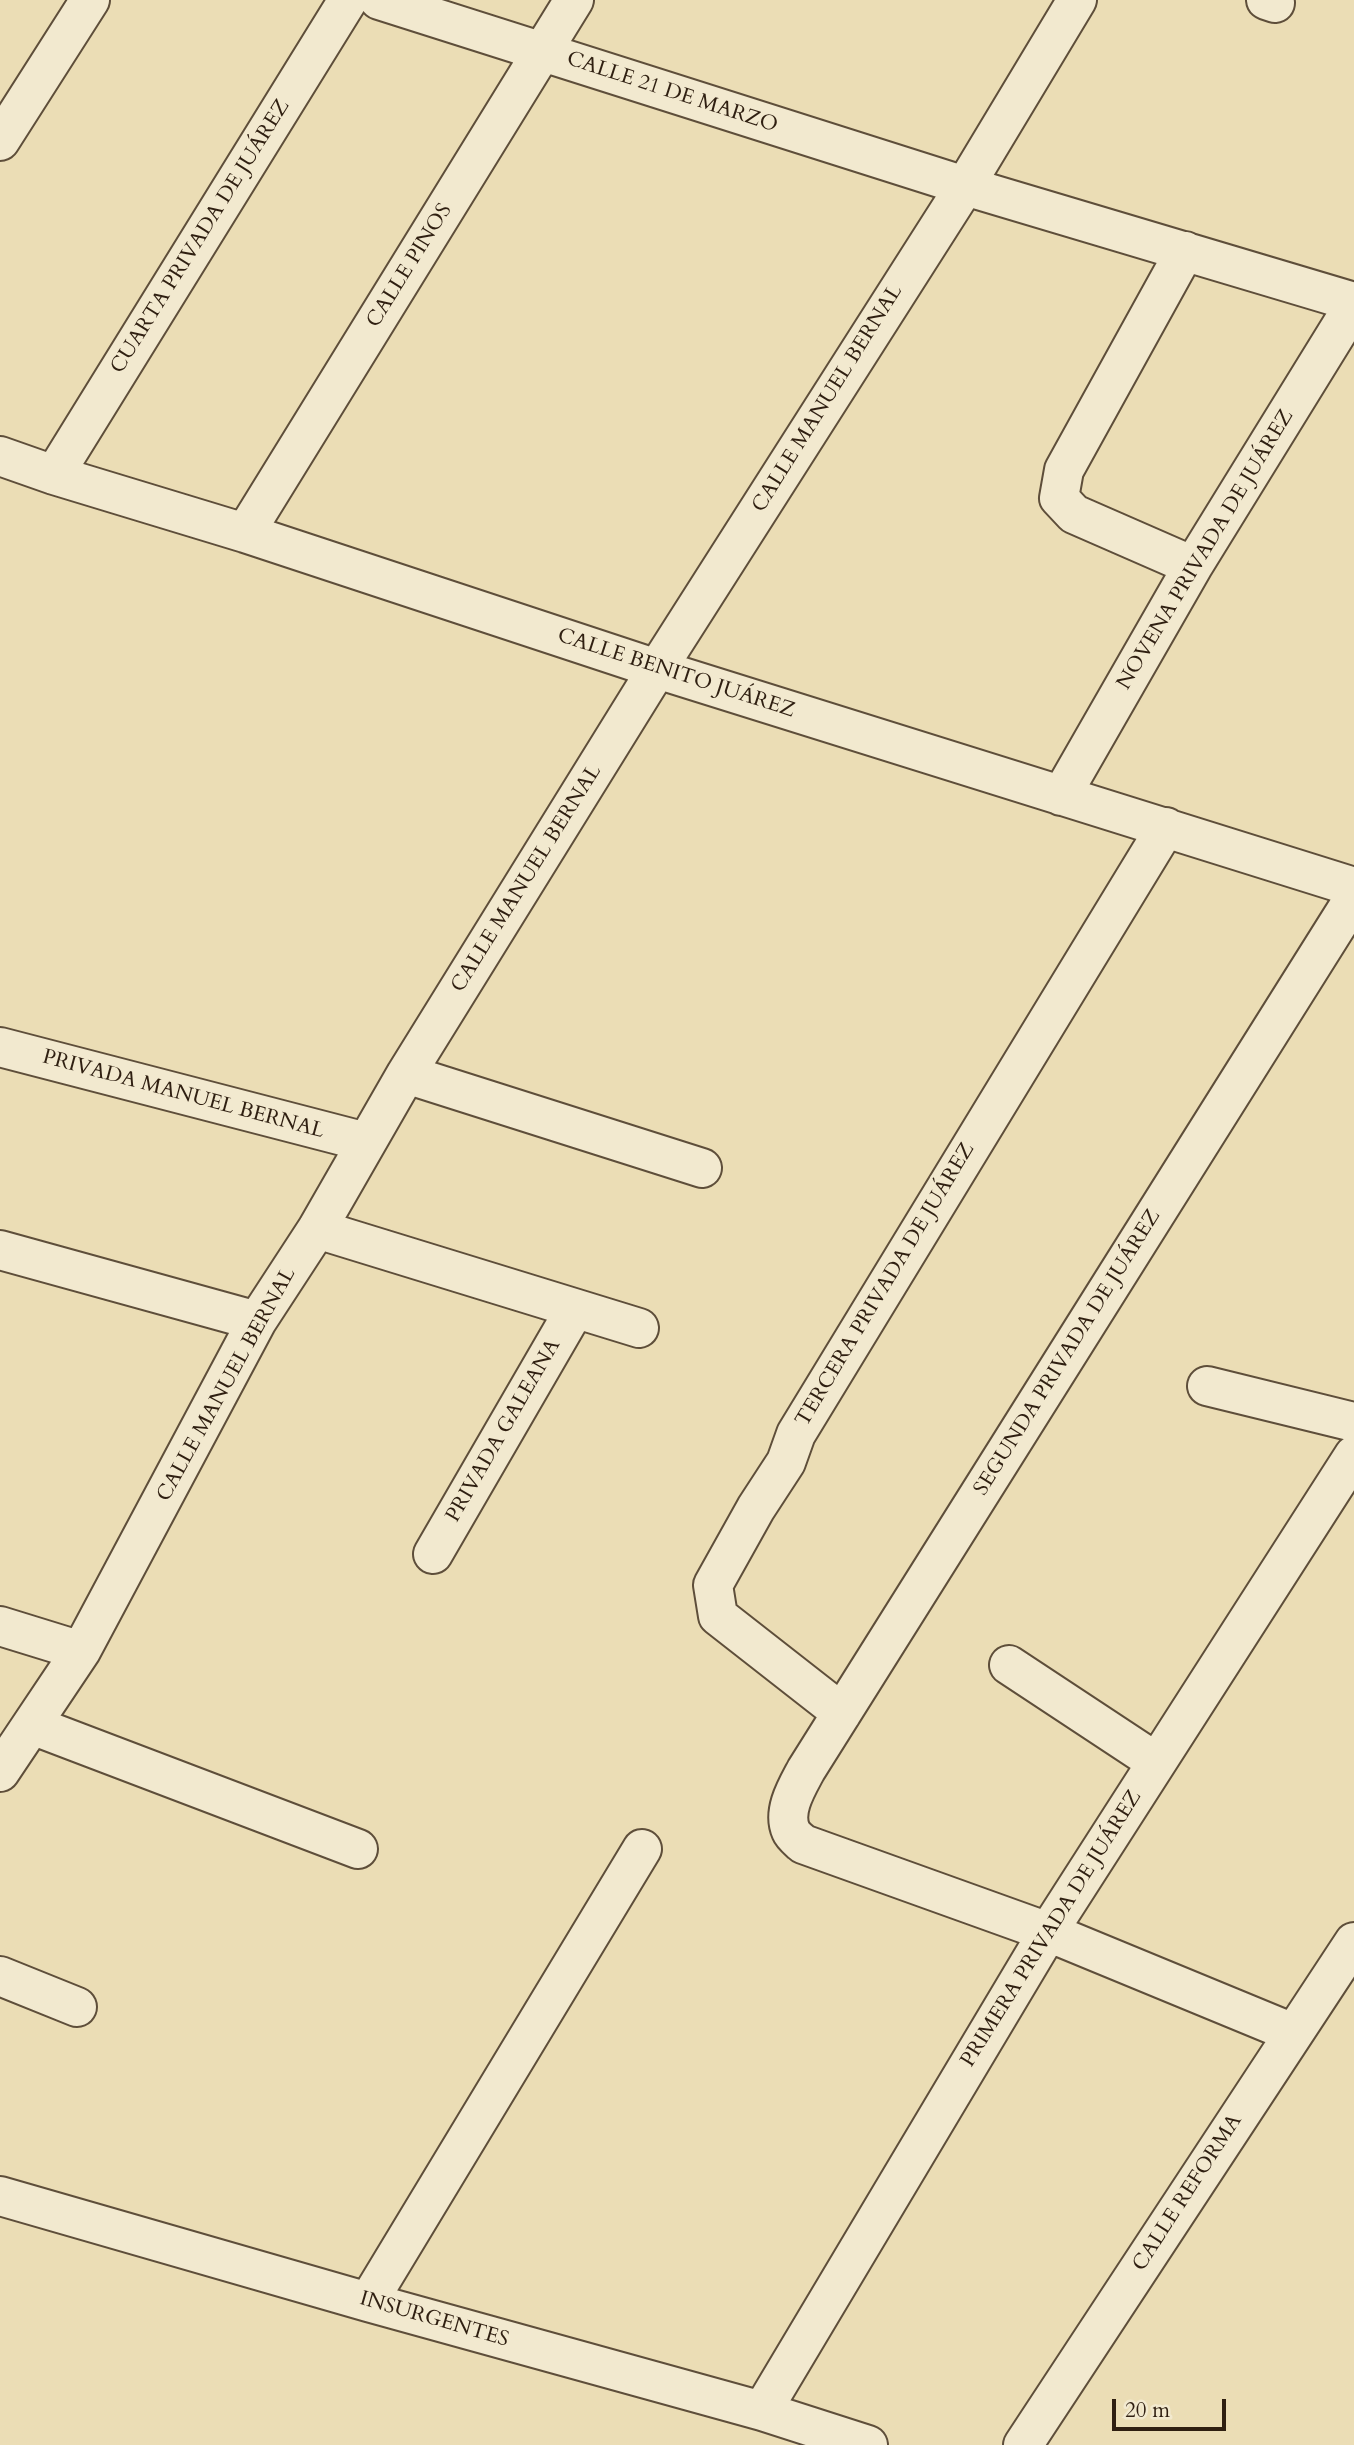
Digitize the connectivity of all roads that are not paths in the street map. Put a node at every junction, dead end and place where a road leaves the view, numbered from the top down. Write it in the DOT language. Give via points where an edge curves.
graph roads {
  1 [pos="89,0"];
  2 [pos="348,0"];
  3 [pos="379,0"];
  4 [pos="574,0"];
  5 [pos="1077,0"];
  6 [pos="542,52"];
  7 [pos="0,141"];
  8 [pos="965,186"];
  9 [pos="1185,251"];
  10 [pos="1354,304"];
  11 [pos="0,456"];
  12 [pos="54,475"];
  13 [pos="246,533"];
  14 [pos="1193,566"];
  15 [pos="657,669"];
  16 [pos="1061,796"];
  17 [pos="1166,827"];
  18 [pos="1354,887"];
  19 [pos="1354,898"];
  20 [pos="0,1047"];
  21 [pos="406,1074"];
  22 [pos="366,1142"];
  23 [pos="702,1168"];
  24 [pos="317,1229"];
  25 [pos="0,1250"];
  26 [pos="575,1309"];
  27 [pos="257,1321"];
  28 [pos="639,1328"];
  29 [pos="1207,1386"];
  30 [pos="1354,1422"];
  31 [pos="1354,1455"];
  32 [pos="433,1554"];
  33 [pos="0,1626"];
  34 [pos="81,1651"];
  35 [pos="1009,1665"];
  36 [pos="842,1713"];
  37 [pos="32,1725"];
  38 [pos="1156,1762"];
  39 [pos="0,1772"];
  40 [pos="358,1849"];
  41 [pos="642,1849"];
  42 [pos="1048,1932"];
  43 [pos="1354,1942"];
  44 [pos="0,1976"];
  45 [pos="77,2007"];
  46 [pos="1293,2033"];
  47 [pos="0,2196"];
  48 [pos="368,2302"];
  49 [pos="762,2411"];
  50 [pos="868,2445"];
  51 [pos="1023,2445"];
  1 -- 7 [label="street"];
  2 -- 12 [label="street, CUARTA PRIVADA DE JUÁREZ"];
  3 -- 6 [label="street, CALLE 21 DE MARZO"];
  4 -- 6 [label="street, CALLE PINOS"];
  5 -- 8 [label="street, CALLE MANUEL BERNAL"];
  6 -- 8 [label="street, CALLE 21 DE MARZO"];
  6 -- 13 [label="street, CALLE PINOS"];
  8 -- 9 [label="street, NOVENA PRIVADA DE JUÁREZ"];
  8 -- 15 [label="street, CALLE MANUEL BERNAL"];
  9 -- 10 [label="street, NOVENA PRIVADA DE JUÁREZ"];
  9 -- 14 [label="street" via="1064,470 1059,498 1074,514"];
  10 -- 14 [label="street, NOVENA PRIVADA DE JUÁREZ"];
  11 -- 12 [label="street, CALLE BENITO JUÁREZ"];
  12 -- 13 [label="street, CALLE BENITO JUÁREZ"];
  13 -- 15 [label="street, CALLE BENITO JUÁREZ"];
  14 -- 16 [label="street, NOVENA PRIVADA DE JUÁREZ"];
  15 -- 16 [label="street, CALLE BENITO JUÁREZ"];
  15 -- 21 [label="street, CALLE MANUEL BERNAL"];
  16 -- 17 [label="street, CALLE BENITO JUÁREZ"];
  17 -- 18 [label="street, CALLE BENITO JUÁREZ"];
  17 -- 36 [label="street, TERCERA PRIVADA DE JUÁREZ" via="796,1434 786,1462 713,1585 718,1616"];
  19 -- 36 [label="street, SEGUNDA PRIVADA DE JUÁREZ"];
  20 -- 22 [label="street, PRIVADA MANUEL BERNAL"];
  21 -- 22 [label="street, CALLE MANUEL BERNAL"];
  21 -- 23 [label="street"];
  22 -- 24 [label="street, CALLE MANUEL BERNAL"];
  24 -- 26 [label="street"];
  24 -- 27 [label="street, CALLE MANUEL BERNAL"];
  25 -- 27 [label="street"];
  26 -- 28 [label="street"];
  26 -- 32 [label="street, PRIVADA GALEANA"];
  27 -- 34 [label="street, CALLE MANUEL BERNAL"];
  29 -- 30 [label="street"];
  31 -- 38 [label="street, PRIMERA PRIVADA DE JUÁREZ"];
  33 -- 34 [label="street"];
  34 -- 37 [label="street, CALLE MANUEL BERNAL"];
  35 -- 38 [label="street"];
  36 -- 42 [label="street, SEGUNDA PRIVADA DE JUÁREZ" via="794,1793 789,1811 791,1832 803,1844"];
  37 -- 39 [label="street, CALLE MANUEL BERNAL"];
  37 -- 40 [label="street"];
  38 -- 42 [label="street, PRIMERA PRIVADA DE JUÁREZ"];
  41 -- 48 [label="street"];
  42 -- 46 [label="street"];
  42 -- 49 [label="street, PRIMERA PRIVADA DE JUÁREZ"];
  43 -- 46 [label="street, CALLE REFORMA"];
  44 -- 45 [label="street"];
  46 -- 51 [label="street, CALLE REFORMA"];
  47 -- 48 [label="street, INSURGENTES"];
  48 -- 49 [label="street, INSURGENTES"];
  49 -- 50 [label="street, INSURGENTES"];
}
